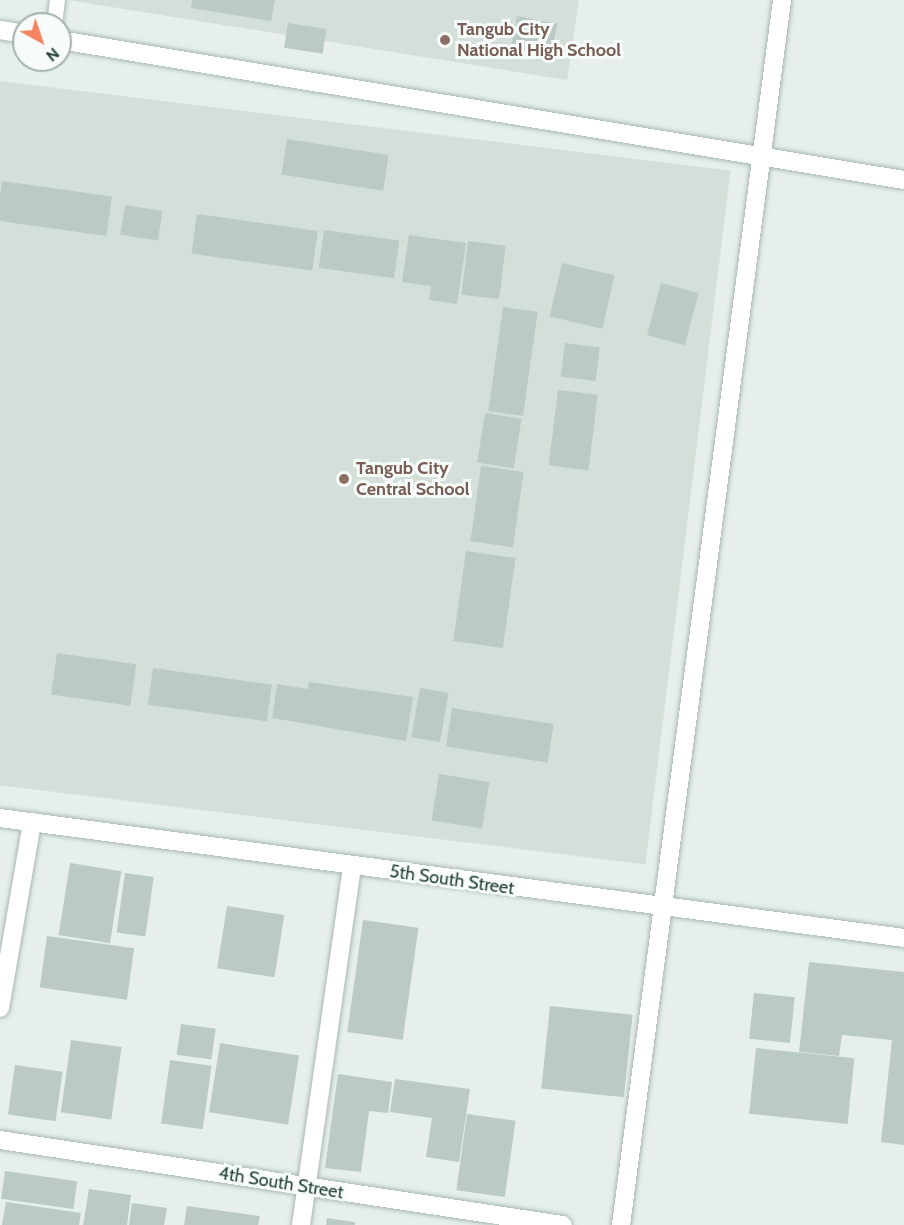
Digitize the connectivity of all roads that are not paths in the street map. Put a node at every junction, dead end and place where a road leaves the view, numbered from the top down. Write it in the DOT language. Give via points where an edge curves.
graph roads {
  1 [pos="782,0"];
  2 [pos="72,42"];
  3 [pos="760,159"];
  4 [pos="904,180"];
  5 [pos="0,818"];
  6 [pos="32,822"];
  7 [pos="352,866"];
  8 [pos="663,909"];
  9 [pos="904,938"];
  10 [pos="0,1008"];
  11 [pos="0,1140"];
  12 [pos="307,1188"];
  13 [pos="301,1225"];
  14 [pos="563,1225"];
  15 [pos="621,1225"];
  1 -- 3 [label="street"];
  2 -- 3 [label="street"];
  3 -- 4 [label="street"];
  3 -- 8 [label="street"];
  5 -- 6 [label="street, 5th South Street"];
  6 -- 7 [label="street, 5th South Street"];
  6 -- 10 [label="street"];
  7 -- 8 [label="street, 5th South Street"];
  7 -- 12 [label="street"];
  8 -- 9 [label="street, 5th South Street"];
  8 -- 15 [label="street"];
  11 -- 12 [label="street, 4th South Street"];
  12 -- 13 [label="street"];
  12 -- 14 [label="street, 4th South Street"];
}
